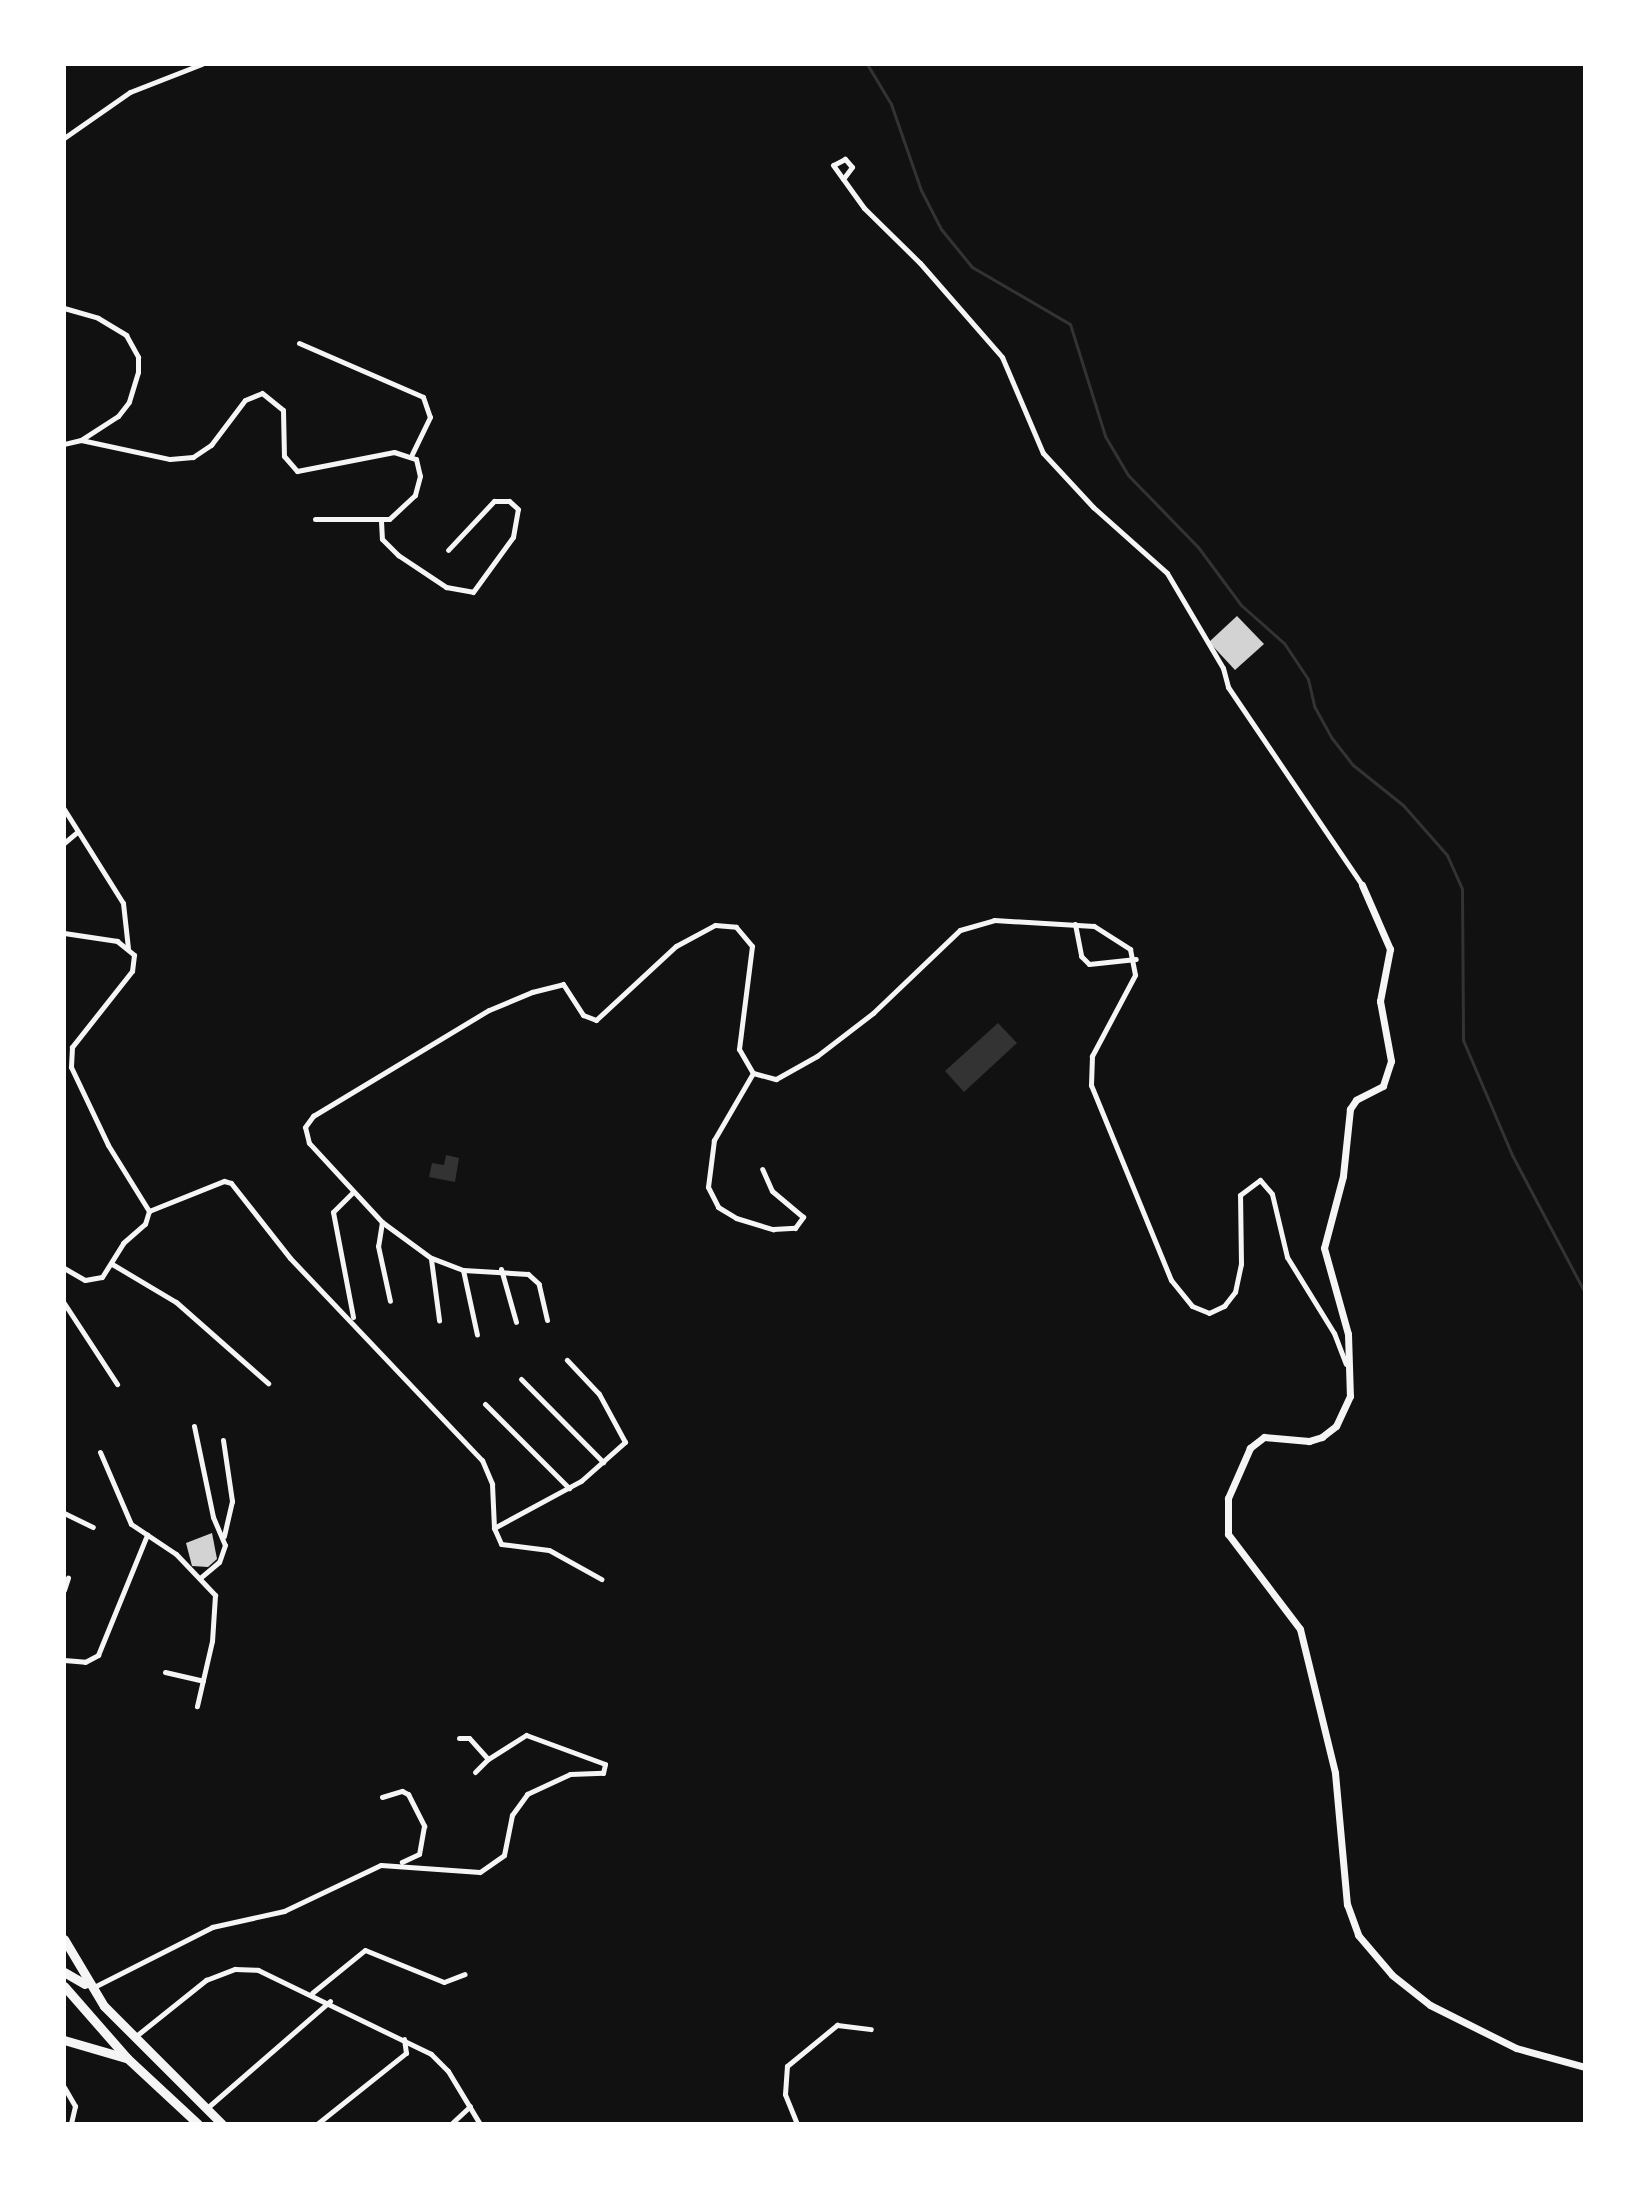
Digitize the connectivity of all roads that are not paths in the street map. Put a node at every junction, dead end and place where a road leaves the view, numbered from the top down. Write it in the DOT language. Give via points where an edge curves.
graph roads {
  1 [pos="202,64"];
  2 [pos="64,138"];
  3 [pos="843,179"];
  4 [pos="64,308"];
  5 [pos="299,343"];
  6 [pos="81,440"];
  7 [pos="64,444"];
  8 [pos="412,454"];
  9 [pos="315,519"];
  10 [pos="381,521"];
  11 [pos="448,550"];
  12 [pos="64,809"];
  13 [pos="77,832"];
  14 [pos="64,843"];
  15 [pos="1362,885"];
  16 [pos="1075,924"];
  17 [pos="64,933"];
  18 [pos="128,949"];
  19 [pos="1136,959"];
  20 [pos="753,1073"];
  21 [pos="762,1169"];
  22 [pos="352,1193"];
  23 [pos="149,1211"];
  24 [pos="382,1222"];
  25 [pos="431,1258"];
  26 [pos="112,1264"];
  27 [pos="64,1268"];
  28 [pos="501,1269"];
  29 [pos="463,1270"];
  30 [pos="390,1301"];
  31 [pos="64,1303"];
  32 [pos="353,1319"];
  33 [pos="439,1320"];
  34 [pos="547,1320"];
  35 [pos="516,1322"];
  36 [pos="477,1335"];
  37 [pos="567,1360"];
  38 [pos="1346,1364"];
  39 [pos="521,1379"];
  40 [pos="268,1383"];
  41 [pos="117,1384"];
  42 [pos="485,1404"];
  43 [pos="194,1426"];
  44 [pos="223,1440"];
  45 [pos="100,1452"];
  46 [pos="603,1462"];
  47 [pos="569,1488"];
  48 [pos="64,1513"];
  49 [pos="93,1527"];
  50 [pos="494,1528"];
  51 [pos="147,1535"];
  52 [pos="223,1537"];
  53 [pos="68,1578"];
  54 [pos="200,1578"];
  55 [pos="601,1579"];
  56 [pos="64,1590"];
  57 [pos="64,1660"];
  58 [pos="165,1672"];
  59 [pos="203,1681"];
  60 [pos="197,1706"];
  61 [pos="459,1738"];
  62 [pos="488,1759"];
  63 [pos="475,1772"];
  64 [pos="382,1797"];
  65 [pos="401,1862"];
  66 [pos="64,1939"];
  67 [pos="64,1972"];
  68 [pos="465,1974"];
  69 [pos="64,1986"];
  70 [pos="91,1989"];
  71 [pos="312,1993"];
  72 [pos="330,2001"];
  73 [pos="871,2029"];
  74 [pos="404,2038"];
  75 [pos="133,2039"];
  76 [pos="64,2040"];
  77 [pos="127,2058"];
  78 [pos="1585,2067"];
  79 [pos="64,2087"];
  80 [pos="470,2106"];
  81 [pos="206,2109"];
  82 [pos="71,2124"];
  83 [pos="198,2124"];
  84 [pos="222,2124"];
  85 [pos="317,2124"];
  86 [pos="451,2124"];
  87 [pos="480,2124"];
  88 [pos="797,2124"];
  1 -- 2 [label="street" via="130,92"];
  3 -- 15 [label="street" via="866,212 920,263 1002,357 1043,453 1093,507 1167,573 1223,668 1228,687"];
  4 -- 6 [label="street" via="118,328 138,357 129,402"];
  5 -- 8 [label="street" via="423,397 430,417"];
  6 -- 7 [label="street"];
  6 -- 8 [label="street" via="170,459 193,457 211,445 245,400 262,393 283,410 284,456 297,471 376,453"];
  8 -- 10 [label="street" via="420,469 415,495 399,513"];
  9 -- 10 [label="street"];
  10 -- 11 [label="street" via="382,539 422,574 446,587 473,592 513,537 518,509 502,500 483,508"];
  12 -- 13 [label="street"];
  13 -- 14 [label="street"];
  13 -- 18 [label="street" via="123,903"];
  15 -- 38 [label="street" via="1390,949 1380,1001 1391,1061 1383,1086 1350,1109 1343,1176 1324,1248 1348,1334"];
  16 -- 19 [label="street" via="1112,935"];
  16 -- 19 [label="street" via="1081,956 1089,964"];
  16 -- 20 [label="street" via="975,923 942,945 873,1013 817,1056 776,1079"];
  17 -- 18 [label="street" via="106,938"];
  18 -- 23 [label="street" via="134,955 132,971 72,1047 71,1067 108,1145"];
  19 -- 38 [label="street" via="1135,975 1092,1056 1091,1085 1171,1280 1192,1306 1209,1313 1224,1306 1235,1292 1241,1264 1240,1195 1260,1180 1272,1194 1287,1257 1334,1333"];
  20 -- 21 [label="street" via="714,1140 708,1187 726,1213 760,1226 795,1228 803,1217 772,1191"];
  20 -- 22 [label="street" via="739,1049 752,946 736,927 715,925 676,946 599,1018 583,1015 563,984 532,992 489,1010 313,1116 305,1127 306,1137"];
  22 -- 24 [label="street"];
  22 -- 32 [label="street" via="333,1212"];
  23 -- 26 [label="street" via="145,1224 123,1243"];
  23 -- 32 [label="street" via="224,1181 231,1183 290,1258"];
  24 -- 25 [label="street"];
  24 -- 30 [label="street" via="378,1246"];
  25 -- 29 [label="street"];
  25 -- 33 [label="street"];
  26 -- 27 [label="street" via="93,1281"];
  26 -- 40 [label="street" via="176,1302"];
  28 -- 29 [label="street"];
  28 -- 34 [label="street" via="535,1279"];
  28 -- 35 [label="street"];
  29 -- 36 [label="street"];
  31 -- 41 [label="street"];
  32 -- 50 [label="street" via="489,1470"];
  37 -- 46 [label="street" via="599,1394 625,1436 622,1446"];
  38 -- 78 [label="street" via="1350,1396 1336,1426 1309,1441 1272,1436 1254,1444 1233,1481 1225,1517 1231,1540 1300,1629 1335,1773 1349,1917 1385,1969 1430,2005 1516,2048"];
  39 -- 46 [label="street"];
  42 -- 47 [label="street"];
  43 -- 52 [label="street" via="213,1517"];
  44 -- 52 [label="street" via="232,1501"];
  45 -- 51 [label="street" via="131,1524"];
  46 -- 47 [label="street"];
  47 -- 50 [label="street"];
  48 -- 49 [label="street"];
  50 -- 55 [label="street" via="501,1544 549,1550"];
  51 -- 54 [label="street"];
  51 -- 57 [label="street" via="98,1655 85,1662"];
  52 -- 54 [label="street" via="222,1558"];
  53 -- 56 [label="street"];
  54 -- 59 [label="street" via="212,1590 217,1607"];
  58 -- 59 [label="street"];
  59 -- 60 [label="street"];
  61 -- 62 [label="street" via="469,1738"];
  62 -- 63 [label="street"];
  62 -- 65 [label="street" via="526,1735 563,1753 605,1764 603,1773 570,1774 527,1794 512,1815 504,1855 490,1868 480,1872"];
  64 -- 65 [label="street" via="408,1794 424,1826 419,1854"];
  65 -- 70 [label="street" via="373,1868 284,1911 219,1924"];
  66 -- 70 [label="highway"];
  67 -- 70 [label="highway"];
  68 -- 71 [label="street" via="444,1982 365,1950"];
  69 -- 77 [label="highway"];
  70 -- 75 [label="highway"];
  71 -- 72 [label="street"];
  71 -- 75 [label="street" via="258,1970 235,1969 206,1980"];
  72 -- 74 [label="street"];
  72 -- 81 [label="street"];
  73 -- 88 [label="street" via="837,2025 787,2066 785,2094"];
  74 -- 80 [label="street" via="448,2071"];
  74 -- 85 [label="street" via="406,2053"];
  75 -- 81 [label="highway"];
  76 -- 77 [label="highway"];
  77 -- 83 [label="highway"];
  79 -- 82 [label="street" via="75,2106"];
  80 -- 86 [label="street"];
  80 -- 87 [label="street"];
  81 -- 84 [label="highway"];
}
